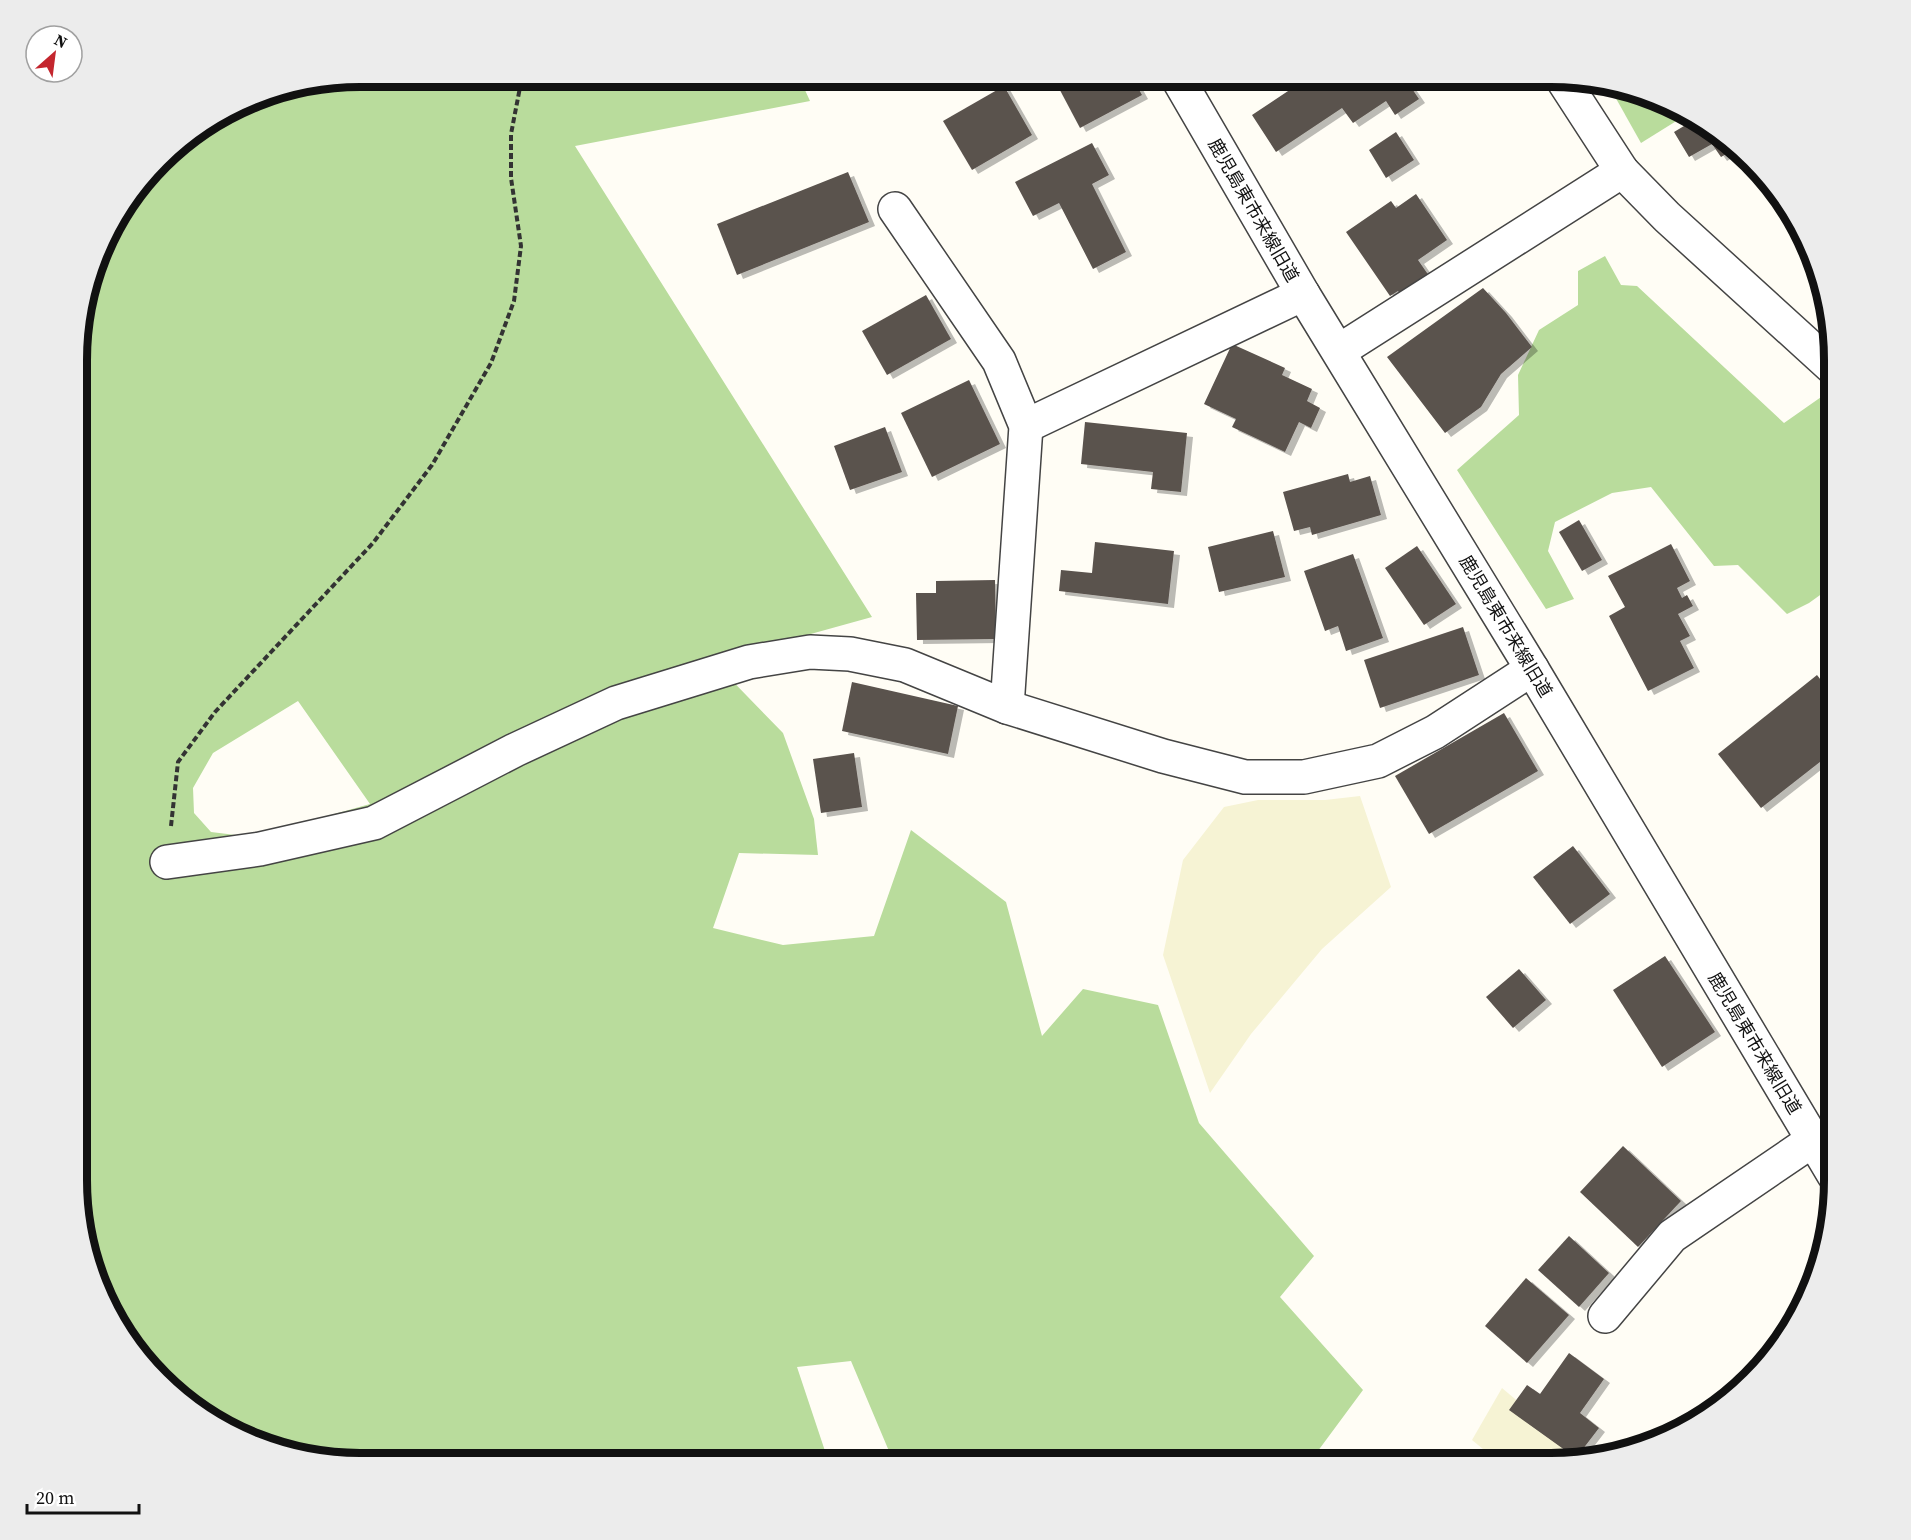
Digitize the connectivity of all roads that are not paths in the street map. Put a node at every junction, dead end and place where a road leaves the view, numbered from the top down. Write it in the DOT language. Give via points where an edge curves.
graph roads {
  1 [pos="1183,87"];
  2 [pos="1568,88"];
  3 [pos="1622,171"];
  4 [pos="895,209"];
  5 [pos="1303,294"];
  6 [pos="1339,351"];
  7 [pos="1824,360"];
  8 [pos="1026,426"];
  9 [pos="1532,669"];
  10 [pos="1007,706"];
  11 [pos="167,862"];
  12 [pos="1813,1140"];
  13 [pos="1824,1159"];
  14 [pos="1605,1316"];
  1 -- 5 [label="street, 鹿児島東市来線旧道"];
  2 -- 3 [label="street"];
  3 -- 6 [label="street"];
  3 -- 7 [label="street"];
  4 -- 8 [label="street" via="999,361"];
  5 -- 6 [label="street, 鹿児島東市来線旧道"];
  5 -- 8 [label="street"];
  6 -- 9 [label="street, 鹿児島東市来線旧道"];
  8 -- 10 [label="street"];
  9 -- 10 [label="street" via="1435,732 1378,761 1304,777 1245,777 1163,756"];
  9 -- 12 [label="street, 鹿児島東市来線旧道"];
  10 -- 11 [label="street" via="904,665 850,654 810,652 749,662 616,703 374,823 260,849"];
  12 -- 13 [label="street, 鹿児島東市来線旧道"];
  12 -- 14 [label="street" via="1672,1236"];
}
